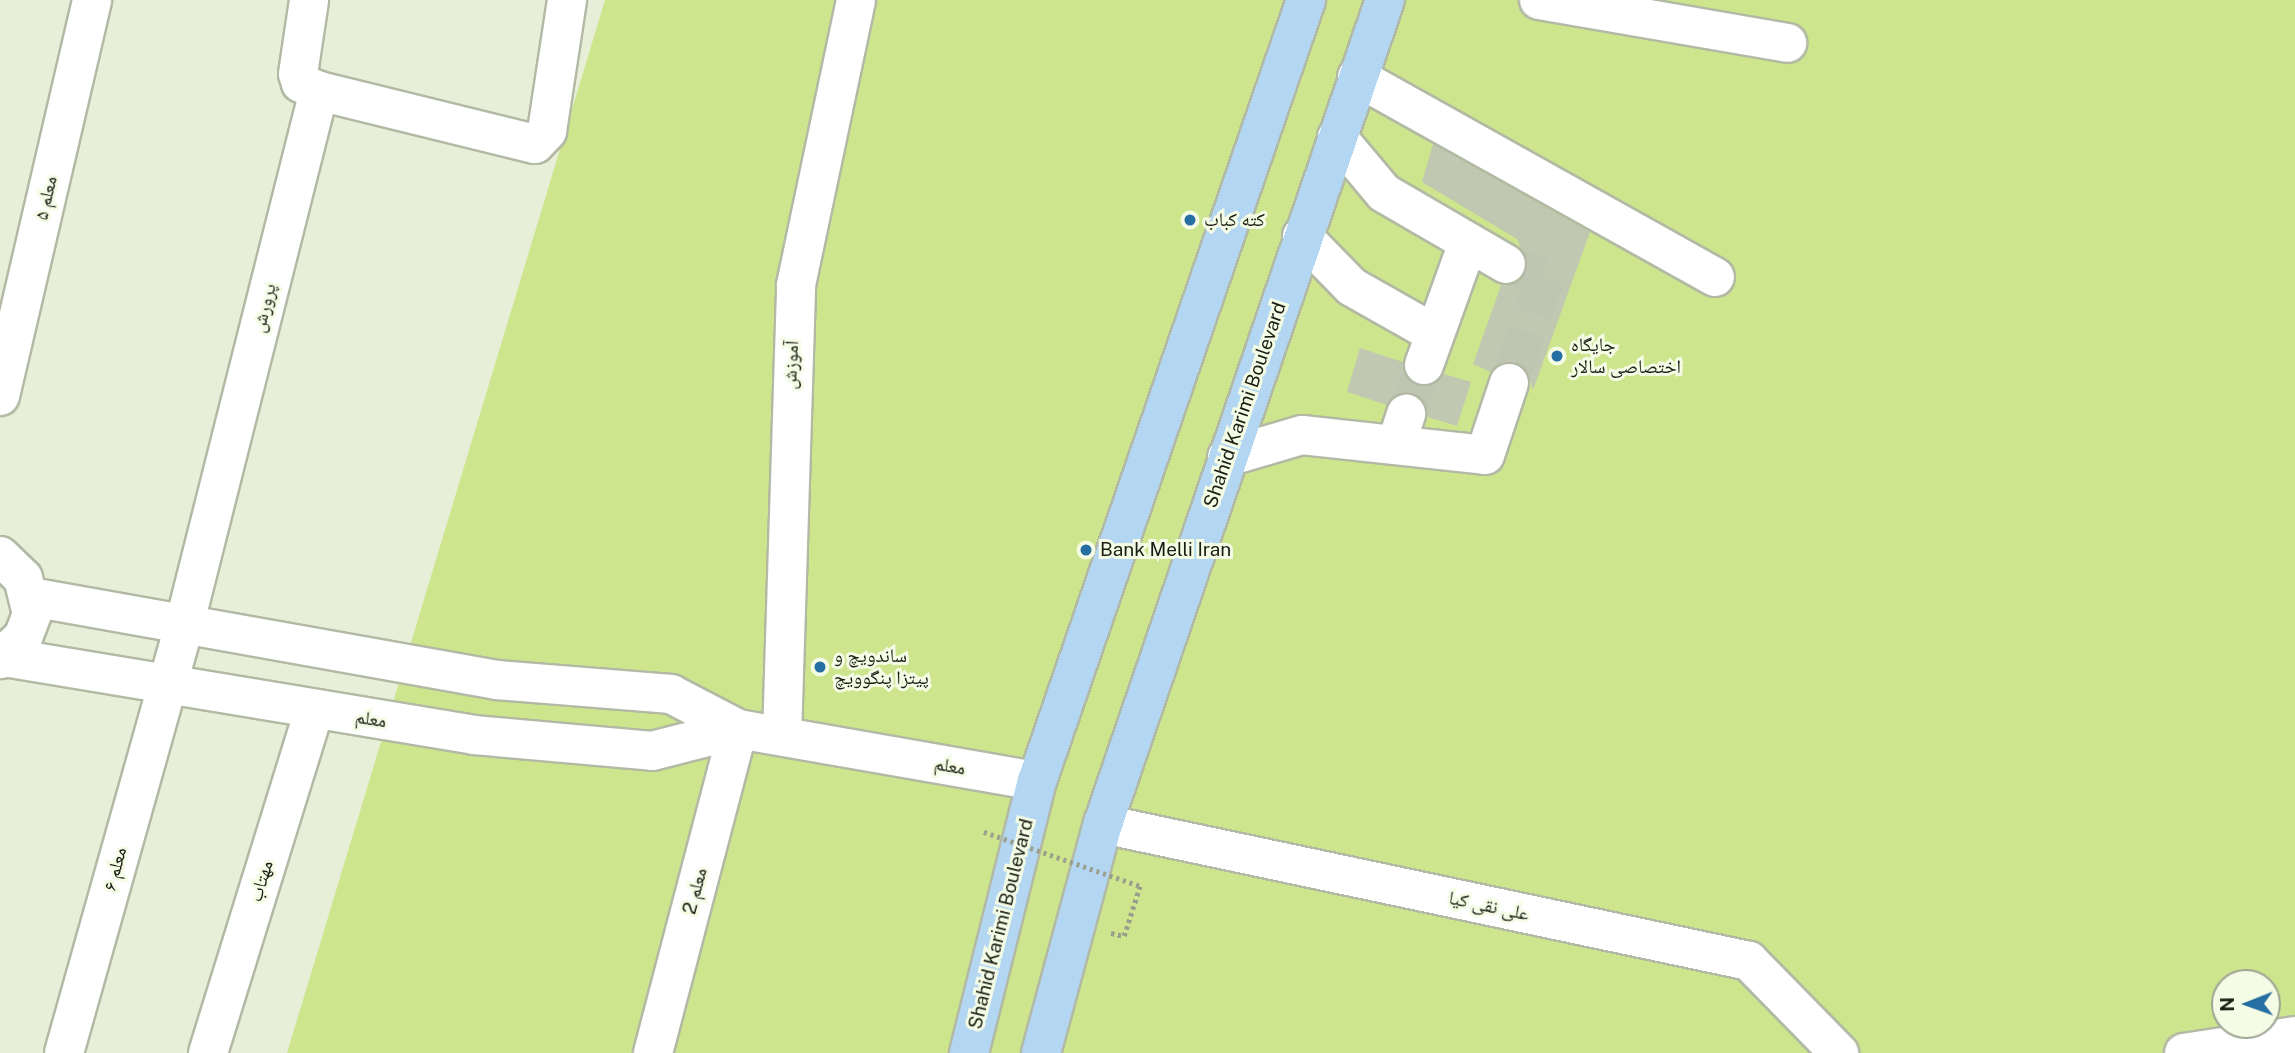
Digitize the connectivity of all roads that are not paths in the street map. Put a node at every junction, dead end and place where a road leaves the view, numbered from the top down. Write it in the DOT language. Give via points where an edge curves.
graph roads {
  1 [pos="92,0"];
  2 [pos="309,0"];
  3 [pos="567,0"];
  4 [pos="856,0"];
  5 [pos="1306,0"];
  6 [pos="1385,0"];
  7 [pos="1539,0"];
  8 [pos="1787,43"];
  9 [pos="1357,77"];
  10 [pos="319,92"];
  11 [pos="1337,137"];
  12 [pos="1302,236"];
  13 [pos="1468,243"];
  14 [pos="1506,264"];
  15 [pos="1715,277"];
  16 [pos="1510,383"];
  17 [pos="0,396"];
  18 [pos="1227,457"];
  19 [pos="0,556"];
  20 [pos="31,597"];
  21 [pos="184,626"];
  22 [pos="2,658"];
  23 [pos="165,684"];
  24 [pos="314,710"];
  25 [pos="738,729"];
  26 [pos="782,736"];
  27 [pos="1037,781"];
  28 [pos="1102,824"];
  29 [pos="2295,1036"];
  30 [pos="64,1053"];
  31 [pos="208,1053"];
  32 [pos="653,1053"];
  33 [pos="969,1053"];
  34 [pos="1041,1053"];
  35 [pos="1839,1053"];
  36 [pos="2184,1053"];
  1 -- 17 [label="street, معلم ۵"];
  2 -- 10 [label="street" via="298,74 301,83"];
  3 -- 10 [label="street" via="547,131 535,144"];
  4 -- 26 [label="street, آموزش" via="796,285"];
  5 -- 27 [label="main road, Shahid Karimi Boulevard"];
  6 -- 9 [label="main road, Shahid Karimi Boulevard"];
  7 -- 8 [label="street"];
  9 -- 11 [label="main road, Shahid Karimi Boulevard"];
  9 -- 15 [label="street"];
  10 -- 21 [label="street, پرورش"];
  11 -- 12 [label="main road, Shahid Karimi Boulevard"];
  11 -- 13 [label="street" via="1384,193"];
  12 -- 13 [label="street" via="1352,287 1430,349"];
  12 -- 18 [label="main road, Shahid Karimi Boulevard"];
  13 -- 14 [label="street"];
  16 -- 18 [label="street" via="1485,454 1401,429 1302,435"];
  18 -- 28 [label="main road, Shahid Karimi Boulevard"];
  19 -- 20 [label="street" via="12,563"];
  20 -- 21 [label="street, معلم"];
  20 -- 22 [label="street" via="23,637"];
  21 -- 23 [label="street, پرورش"];
  21 -- 25 [label="street, معلم" via="497,680 671,694"];
  22 -- 23 [label="street, معلم"];
  23 -- 24 [label="street, معلم"];
  23 -- 30 [label="street, معلم ۶"];
  24 -- 25 [label="street, معلم" via="474,735 652,751"];
  24 -- 31 [label="street, مهتاب"];
  25 -- 26 [label="street, معلم"];
  25 -- 32 [label="street, معلم 2"];
  26 -- 27 [label="street, معلم"];
  27 -- 33 [label="main road, Shahid Karimi Boulevard" via="1004,897"];
  28 -- 34 [label="main road, Shahid Karimi Boulevard"];
  28 -- 35 [label="street, علی نقی کیا" via="1749,961"];
  29 -- 36 [label="street"];
}
